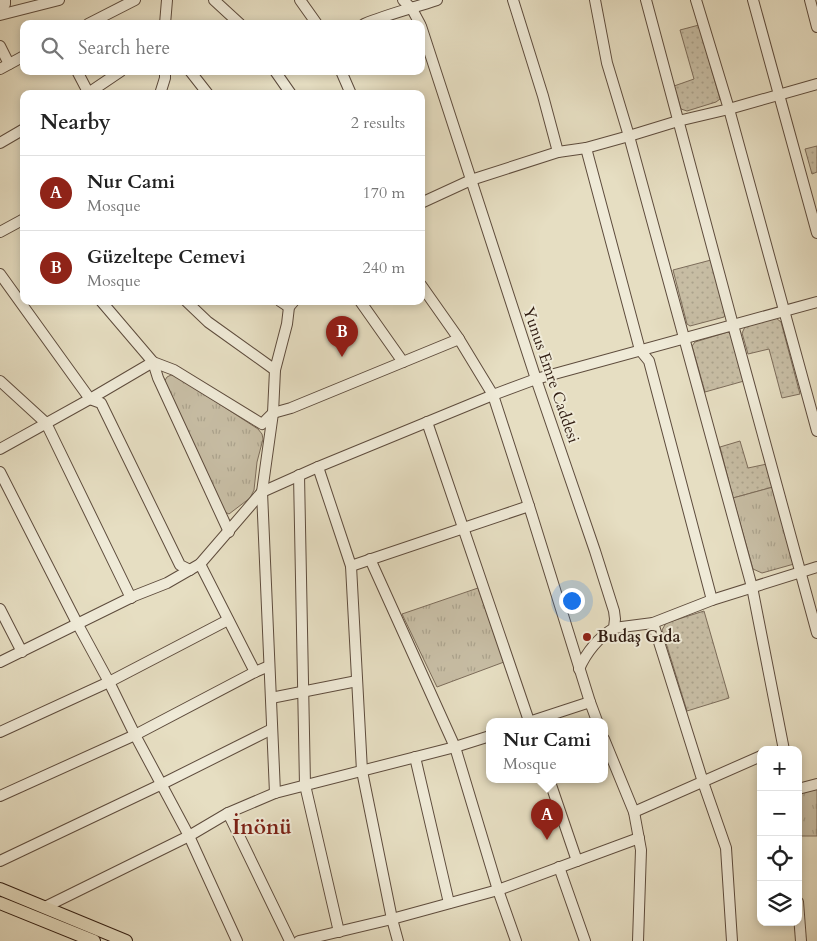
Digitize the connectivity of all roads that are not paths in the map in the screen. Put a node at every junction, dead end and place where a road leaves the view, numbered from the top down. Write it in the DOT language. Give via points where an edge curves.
graph roads {
  1 [pos="5,0"];
  2 [pos="58,0"];
  3 [pos="135,0"];
  4 [pos="168,0"];
  5 [pos="214,0"];
  6 [pos="300,0"];
  7 [pos="403,0"];
  8 [pos="437,0"];
  9 [pos="513,0"];
  10 [pos="595,0"];
  11 [pos="646,0"];
  12 [pos="696,0"];
  13 [pos="753,0"];
  14 [pos="810,0"];
  15 [pos="412,9"];
  16 [pos="0,14"];
  17 [pos="96,20"];
  18 [pos="166,20"];
  19 [pos="236,20"];
  20 [pos="314,20"];
  21 [pos="374,20"];
  22 [pos="418,20"];
  23 [pos="817,27"];
  24 [pos="425,37"];
  25 [pos="0,46"];
  26 [pos="20,58"];
  27 [pos="4,66"];
  28 [pos="79,75"];
  29 [pos="115,75"];
  30 [pos="165,75"];
  31 [pos="193,75"];
  32 [pos="278,75"];
  33 [pos="344,75"];
  34 [pos="817,84"];
  35 [pos="86,90"];
  36 [pos="92,90"];
  37 [pos="161,90"];
  38 [pos="205,90"];
  39 [pos="288,90"];
  40 [pos="349,90"];
  41 [pos="779,94"];
  42 [pos="729,109"];
  43 [pos="678,121"];
  44 [pos="20,131"];
  45 [pos="629,136"];
  46 [pos="0,143"];
  47 [pos="586,148"];
  48 [pos="558,152"];
  49 [pos="471,180"];
  50 [pos="425,200"];
  51 [pos="20,221"];
  52 [pos="0,232"];
  53 [pos="817,233"];
  54 [pos="0,274"];
  55 [pos="425,291"];
  56 [pos="20,302"];
  57 [pos="817,302"];
  58 [pos="22,305"];
  59 [pos="103,305"];
  60 [pos="190,305"];
  61 [pos="288,305"];
  62 [pos="363,305"];
  63 [pos="784,311"];
  64 [pos="733,325"];
  65 [pos="684,338"];
  66 [pos="459,339"];
  67 [pos="640,350"];
  68 [pos="153,362"];
  69 [pos="403,362"];
  70 [pos="275,370"];
  71 [pos="536,379"];
  72 [pos="0,381"];
  73 [pos="493,395"];
  74 [pos="90,399"];
  75 [pos="273,413"];
  76 [pos="427,422"];
  77 [pos="46,423"];
  78 [pos="817,431"];
  79 [pos="0,449"];
  80 [pos="318,467"];
  81 [pos="0,472"];
  82 [pos="299,475"];
  83 [pos="262,492"];
  84 [pos="529,506"];
  85 [pos="463,528"];
  86 [pos="229,532"];
  87 [pos="370,559"];
  88 [pos="200,564"];
  89 [pos="351,566"];
  90 [pos="817,566"];
  91 [pos="190,570"];
  92 [pos="800,572"];
  93 [pos="752,587"];
  94 [pos="131,598"];
  95 [pos="712,600"];
  96 [pos="0,609"];
  97 [pos="228,620"];
  98 [pos="77,623"];
  99 [pos="653,623"];
  100 [pos="614,628"];
  101 [pos="817,633"];
  102 [pos="22,652"];
  103 [pos="0,662"];
  104 [pos="269,666"];
  105 [pos="579,669"];
  106 [pos="255,672"];
  107 [pos="357,681"];
  108 [pos="109,682"];
  109 [pos="304,691"];
  110 [pos="271,698"];
  111 [pos="590,702"];
  112 [pos="529,718"];
  113 [pos="539,718"];
  114 [pos="597,718"];
  115 [pos="272,729"];
  116 [pos="0,732"];
  117 [pos="135,734"];
  118 [pos="486,737"];
  119 [pos="780,746"];
  120 [pos="455,747"];
  121 [pos="608,749"];
  122 [pos="416,757"];
  123 [pos="757,758"];
  124 [pos="362,771"];
  125 [pos="703,782"];
  126 [pos="550,783"];
  127 [pos="162,784"];
  128 [pos="817,784"];
  129 [pos="305,785"];
  130 [pos="802,788"];
  131 [pos="275,793"];
  132 [pos="0,796"];
  133 [pos="634,812"];
  134 [pos="228,813"];
  135 [pos="189,836"];
  136 [pos="639,838"];
  137 [pos="577,860"];
  138 [pos="0,861"];
  139 [pos="559,867"];
  140 [pos="0,889"];
  141 [pos="498,890"];
  142 [pos="0,903"];
  143 [pos="448,904"];
  144 [pos="45,907"];
  145 [pos="392,919"];
  146 [pos="800,926"];
  147 [pos="339,932"];
  148 [pos="94,941"];
  149 [pos="126,941"];
  150 [pos="237,941"];
  151 [pos="290,941"];
  152 [pos="299,941"];
  153 [pos="398,941"];
  154 [pos="516,941"];
  155 [pos="585,941"];
  156 [pos="638,941"];
  157 [pos="732,941"];
  158 [pos="801,941"];
  1 -- 16 [label="street"];
  2 -- 16 [label="street"];
  3 -- 17 [label="street"];
  4 -- 18 [label="street"];
  5 -- 19 [label="street"];
  6 -- 20 [label="street"];
  7 -- 15 [label="street, Yunus Emre Caddesi"];
  8 -- 15 [label="street"];
  9 -- 48 [label="street"];
  10 -- 45 [label="street" via="607,63"];
  11 -- 43 [label="street"];
  12 -- 42 [label="street"];
  13 -- 41 [label="street"];
  14 -- 23 [label="street"];
  15 -- 21 [label="street"];
  15 -- 22 [label="street, Yunus Emre Caddesi"];
  24 -- 49 [label="street, Yunus Emre Caddesi"];
  25 -- 27 [label="street"];
  26 -- 27 [label="street"];
  28 -- 35 [label="street"];
  29 -- 36 [label="street"];
  30 -- 37 [label="street"];
  31 -- 38 [label="street"];
  32 -- 39 [label="street"];
  33 -- 40 [label="street"];
  34 -- 41 [label="street"];
  41 -- 42 [label="street"];
  41 -- 53 [label="street"];
  42 -- 43 [label="street"];
  42 -- 63 [label="street"];
  43 -- 45 [label="street"];
  43 -- 64 [label="street"];
  44 -- 46 [label="street"];
  45 -- 47 [label="street"];
  45 -- 65 [label="street"];
  47 -- 48 [label="street"];
  47 -- 67 [label="street"];
  48 -- 49 [label="street"];
  49 -- 50 [label="street"];
  49 -- 71 [label="street, Yunus Emre Caddesi"];
  51 -- 52 [label="street"];
  54 -- 56 [label="street"];
  55 -- 66 [label="street"];
  57 -- 63 [label="street"];
  58 -- 74 [label="street"];
  59 -- 68 [label="street"];
  60 -- 70 [label="street" via="208,322"];
  61 -- 70 [label="street" via="288,324"];
  62 -- 69 [label="street"];
  63 -- 64 [label="street"];
  63 -- 78 [label="street"];
  64 -- 65 [label="street"];
  64 -- 92 [label="street"];
  65 -- 67 [label="street"];
  65 -- 93 [label="street"];
  66 -- 69 [label="street"];
  66 -- 73 [label="street"];
  67 -- 71 [label="street"];
  67 -- 95 [label="street" via="649,361"];
  68 -- 74 [label="street"];
  68 -- 75 [label="street" via="174,370 262,424"];
  68 -- 86 [label="street"];
  69 -- 75 [label="street"];
  70 -- 75 [label="street"];
  71 -- 73 [label="street"];
  71 -- 100 [label="street, Yunus Emre Caddesi" via="611,601"];
  72 -- 77 [label="street"];
  73 -- 76 [label="street"];
  73 -- 84 [label="street"];
  74 -- 77 [label="street"];
  74 -- 91 [label="street" via="101,402 180,565"];
  75 -- 83 [label="street"];
  76 -- 80 [label="street"];
  76 -- 85 [label="street"];
  77 -- 79 [label="street"];
  77 -- 94 [label="street"];
  80 -- 82 [label="street"];
  80 -- 89 [label="street"];
  81 -- 98 [label="street"];
  82 -- 83 [label="street"];
  82 -- 109 [label="street"];
  83 -- 86 [label="street"];
  83 -- 104 [label="street"];
  84 -- 85 [label="street"];
  84 -- 105 [label="street"];
  85 -- 87 [label="street"];
  85 -- 112 [label="street"];
  86 -- 88 [label="street"];
  87 -- 89 [label="street"];
  87 -- 120 [label="street"];
  88 -- 91 [label="street"];
  88 -- 97 [label="street"];
  89 -- 107 [label="street"];
  90 -- 92 [label="street"];
  91 -- 94 [label="street" via="167,584"];
  92 -- 93 [label="street"];
  92 -- 101 [label="street"];
  93 -- 95 [label="street"];
  93 -- 119 [label="street"];
  94 -- 98 [label="street"];
  95 -- 99 [label="street"];
  96 -- 102 [label="street"];
  97 -- 106 [label="street"];
  97 -- 108 [label="street"];
  98 -- 102 [label="street"];
  98 -- 108 [label="street"];
  99 -- 100 [label="street"];
  99 -- 125 [label="street"];
  100 -- 105 [label="street" via="594,644"];
  102 -- 103 [label="street"];
  104 -- 106 [label="street"];
  104 -- 110 [label="street"];
  105 -- 111 [label="street"];
  106 -- 117 [label="street"];
  107 -- 109 [label="street"];
  107 -- 124 [label="street"];
  108 -- 116 [label="street"];
  108 -- 117 [label="street"];
  109 -- 110 [label="street"];
  109 -- 129 [label="street"];
  110 -- 115 [label="street"];
  111 -- 113 [label="street"];
  111 -- 114 [label="street"];
  115 -- 127 [label="street"];
  115 -- 131 [label="street"];
  117 -- 127 [label="street"];
  117 -- 132 [label="street"];
  118 -- 120 [label="street"];
  120 -- 122 [label="street"];
  120 -- 141 [label="street"];
  121 -- 133 [label="street"];
  122 -- 124 [label="street"];
  122 -- 143 [label="street"];
  123 -- 125 [label="street"];
  124 -- 129 [label="street"];
  124 -- 145 [label="street"];
  125 -- 133 [label="street"];
  125 -- 157 [label="street" via="726,848"];
  126 -- 137 [label="street"];
  127 -- 135 [label="street"];
  127 -- 138 [label="street"];
  128 -- 130 [label="street"];
  129 -- 131 [label="street"];
  129 -- 147 [label="street"];
  131 -- 134 [label="street"];
  133 -- 136 [label="street"];
  134 -- 135 [label="street"];
  134 -- 151 [label="street"];
  135 -- 144 [label="street"];
  135 -- 150 [label="street"];
  136 -- 137 [label="street"];
  136 -- 156 [label="street"];
  137 -- 139 [label="street"];
  139 -- 141 [label="street"];
  139 -- 155 [label="street"];
  140 -- 144 [label="main road"];
  141 -- 143 [label="street"];
  141 -- 154 [label="street"];
  142 -- 148 [label="main road"];
  143 -- 145 [label="street"];
  144 -- 149 [label="main road"];
  145 -- 147 [label="street"];
  145 -- 153 [label="street"];
  146 -- 158 [label="street"];
  147 -- 152 [label="street"];
}
